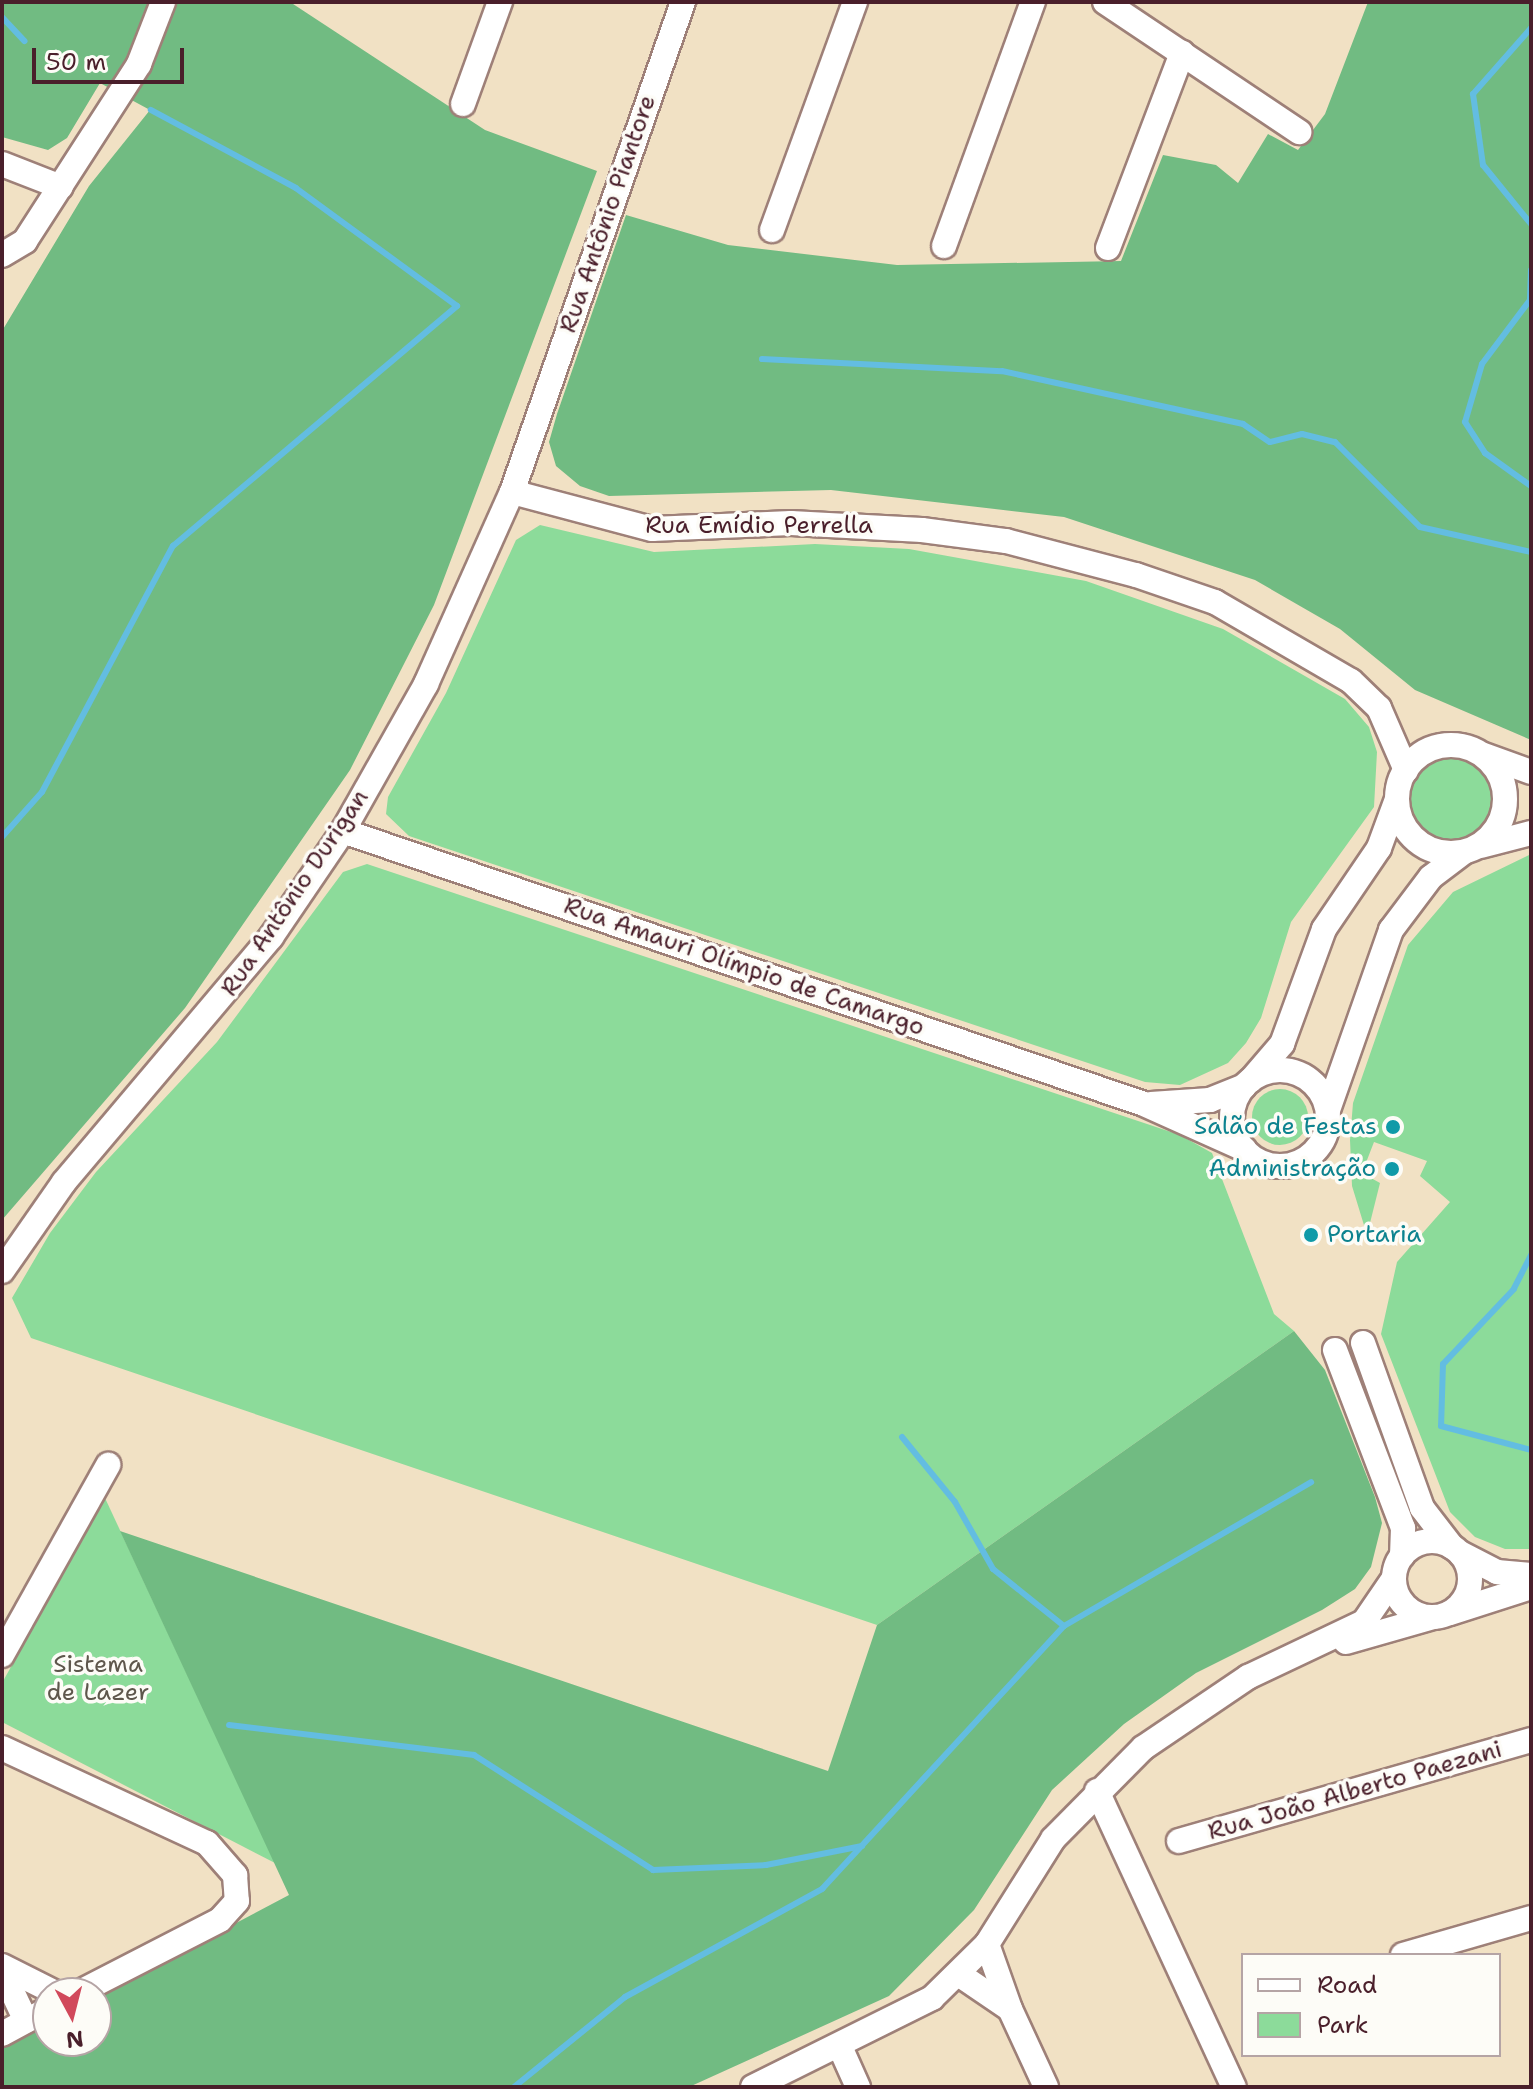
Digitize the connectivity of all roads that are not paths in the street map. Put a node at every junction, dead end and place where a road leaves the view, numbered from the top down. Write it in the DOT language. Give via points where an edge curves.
graph roads {
  1 [pos="163,2"];
  2 [pos="500,2"];
  3 [pos="683,2"];
  4 [pos="855,2"];
  5 [pos="1033,2"];
  6 [pos="1105,2"];
  7 [pos="1182,53"];
  8 [pos="463,104"];
  9 [pos="1299,132"];
  10 [pos="2,164"];
  11 [pos="61,187"];
  12 [pos="772,230"];
  13 [pos="944,246"];
  14 [pos="1108,248"];
  15 [pos="2,255"];
  16 [pos="535,426"];
  17 [pos="512,492"];
  18 [pos="1478,753"];
  19 [pos="1406,770"];
  20 [pos="1531,772"];
  21 [pos="1398,797"];
  22 [pos="343,831"];
  23 [pos="1531,833"];
  24 [pos="1469,850"];
  25 [pos="1248,1083"];
  26 [pos="1144,1104"];
  27 [pos="1328,1110"];
  28 [pos="1244,1149"];
  29 [pos="2,1271"];
  30 [pos="1363,1343"];
  31 [pos="1335,1350"];
  32 [pos="108,1465"];
  33 [pos="1456,1550"];
  34 [pos="1398,1567"];
  35 [pos="1531,1575"];
  36 [pos="1531,1587"];
  37 [pos="1441,1615"];
  38 [pos="1305,1652"];
  39 [pos="2,1655"];
  40 [pos="1531,1740"];
  41 [pos="2,1748"];
  42 [pos="1097,1791"];
  43 [pos="1179,1841"];
  44 [pos="1531,1918"];
  45 [pos="987,1944"];
  46 [pos="1410,1953"];
  47 [pos="2,1968"];
  48 [pos="960,1975"];
  49 [pos="109,1977"];
  50 [pos="32,1982"];
  51 [pos="32,2008"];
  52 [pos="1010,2009"];
  53 [pos="32,2018"];
  54 [pos="2,2034"];
  55 [pos="841,2049"];
  56 [pos="753,2087"];
  57 [pos="858,2087"];
  58 [pos="1046,2087"];
  59 [pos="1234,2087"];
  1 -- 11 [label="street" via="139,64"];
  2 -- 8 [label="street"];
  3 -- 16 [label="street, Rua Antônio Piantore"];
  4 -- 12 [label="street"];
  5 -- 13 [label="street"];
  6 -- 7 [label="street"];
  7 -- 9 [label="street"];
  7 -- 14 [label="street"];
  10 -- 11 [label="street"];
  11 -- 15 [label="street" via="25,241"];
  16 -- 17 [label="street, Rua Antônio Durigan"];
  17 -- 19 [label="street, Rua Emídio Perrella" via="652,529 803,523 922,530 1006,541 1136,575 1215,602 1351,681 1379,708"];
  17 -- 22 [label="street, Rua Antônio Durigan" via="426,684"];
  18 -- 19 [label="street" via="1438,747"];
  18 -- 20 [label="street"];
  18 -- 24 [label="street" via="1500,777 1505,800 1500,823"];
  19 -- 21 [label="street"];
  21 -- 24 [label="street" via="1401,818 1421,844"];
  21 -- 25 [label="street" via="1379,848 1324,929 1282,1044"];
  22 -- 26 [label="street, Rua Amauri Olímpio de Camargo"];
  22 -- 29 [label="street, Rua Antônio Durigan" via="228,993 64,1182"];
  23 -- 24 [label="street"];
  24 -- 27 [label="street" via="1431,877 1391,930"];
  25 -- 26 [label="street, Rua Amauri Olímpio de Camargo" via="1210,1100"];
  25 -- 27 [label="street" via="1277,1070 1300,1074"];
  25 -- 28 [label="street" via="1232,1113"];
  26 -- 28 [label="street, Rua Amauri Olímpio de Camargo"];
  27 -- 28 [label="street" via="1322,1141 1299,1162 1268,1164"];
  30 -- 33 [label="street" via="1422,1508"];
  31 -- 34 [label="street" via="1400,1519"];
  32 -- 39 [label="street"];
  33 -- 34 [label="street" via="1421,1543"];
  33 -- 35 [label="street" via="1497,1572"];
  33 -- 37 [label="street" via="1468,1592"];
  34 -- 37 [label="street" via="1407,1607"];
  34 -- 38 [label="street" via="1373,1615"];
  36 -- 37 [label="street"];
  37 -- 38 [label="street"];
  38 -- 42 [label="street" via="1216,1696"];
  40 -- 43 [label="street, Rua João Alberto Paezani"];
  41 -- 49 [label="street" via="207,1843 235,1875 237,1901 220,1920"];
  42 -- 45 [label="street" via="1053,1839"];
  42 -- 59 [label="street"];
  44 -- 46 [label="street"];
  45 -- 48 [label="street"];
  45 -- 52 [label="street"];
  47 -- 50 [label="street"];
  47 -- 51 [label="street"];
  48 -- 52 [label="street"];
  48 -- 55 [label="street" via="903,2018"];
  52 -- 58 [label="street"];
  53 -- 54 [label="street"];
  55 -- 56 [label="street"];
  55 -- 57 [label="street"];
}
